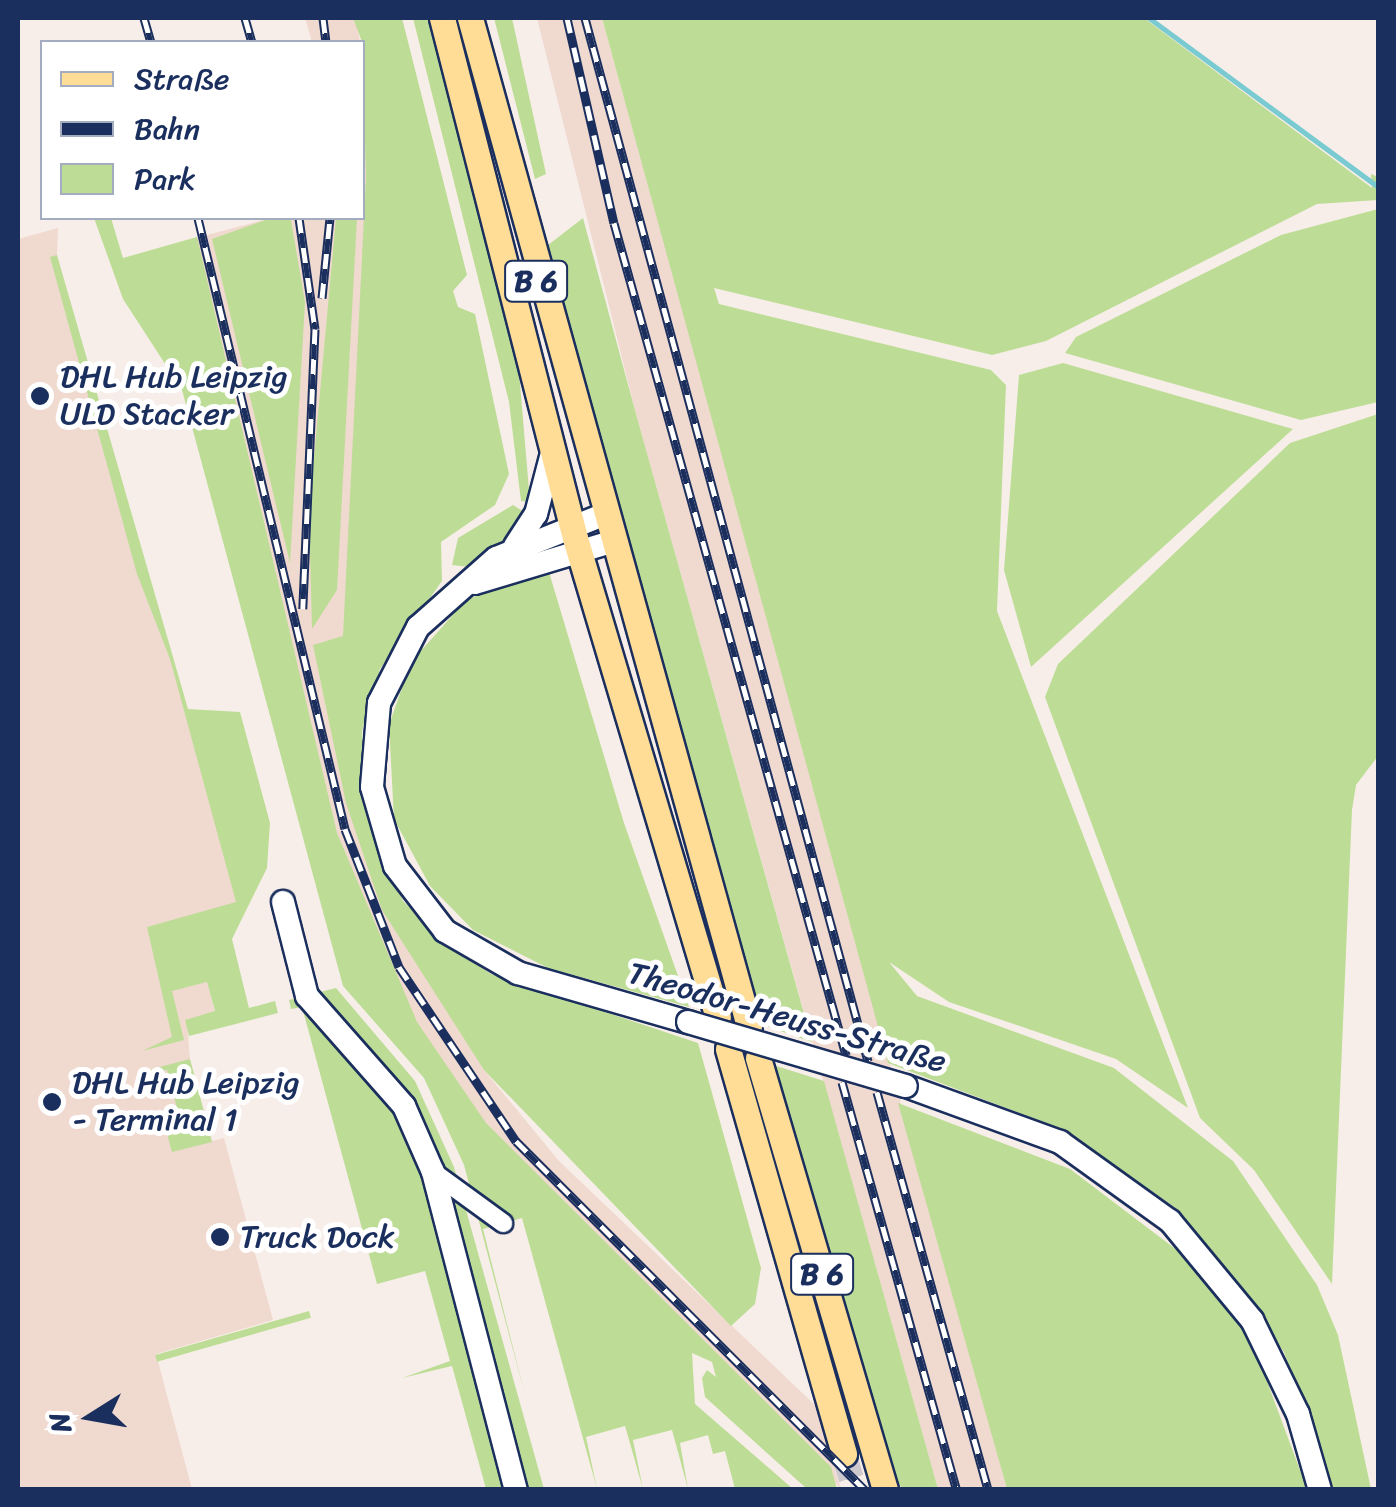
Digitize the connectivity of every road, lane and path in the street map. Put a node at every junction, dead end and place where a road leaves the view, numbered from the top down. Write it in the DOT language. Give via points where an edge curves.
graph roads {
  1 [pos="442,18"];
  2 [pos="470,18"];
  3 [pos="552,453"];
  4 [pos="603,514"];
  5 [pos="572,524"];
  6 [pos="611,542"];
  7 [pos="514,548"];
  8 [pos="579,553"];
  9 [pos="458,589"];
  10 [pos="283,902"];
  11 [pos="718,1017"];
  12 [pos="748,1026"];
  13 [pos="728,1049"];
  14 [pos="758,1058"];
  15 [pos="432,1172"];
  16 [pos="503,1223"];
  17 [pos="844,1454"];
  18 [pos="516,1490"];
  19 [pos="884,1490"];
  20 [pos="1320,1490"];
  1 -- 3 [label="main road, B 6"];
  2 -- 4 [label="main road, B 6"];
  3 -- 5 [label="main road, B 6"];
  3 -- 7 [label="street" via="536,514"];
  4 -- 5 [label="street, Theodor-Heuss-Straße"];
  4 -- 6 [label="main road, B 6"];
  5 -- 7 [label="street, Theodor-Heuss-Straße"];
  5 -- 8 [label="main road, B 6"];
  6 -- 8 [label="street, Theodor-Heuss-Straße"];
  6 -- 12 [label="main road, B 6"];
  7 -- 9 [label="street, Theodor-Heuss-Straße"];
  8 -- 9 [label="street, Theodor-Heuss-Straße"];
  8 -- 11 [label="main road, B 6"];
  9 -- 20 [label="street, Theodor-Heuss-Straße, bridge" via="418,627 379,704 372,787 395,866 425,910 479,956 906,1086 1060,1142 1170,1220 1260,1335"];
  10 -- 15 [label="street" via="307,996 404,1106"];
  13 -- 17 [label="main road, B 6"];
  14 -- 19 [label="main road, B 6"];
  15 -- 16 [label="street"];
  15 -- 18 [label="street"];
}
